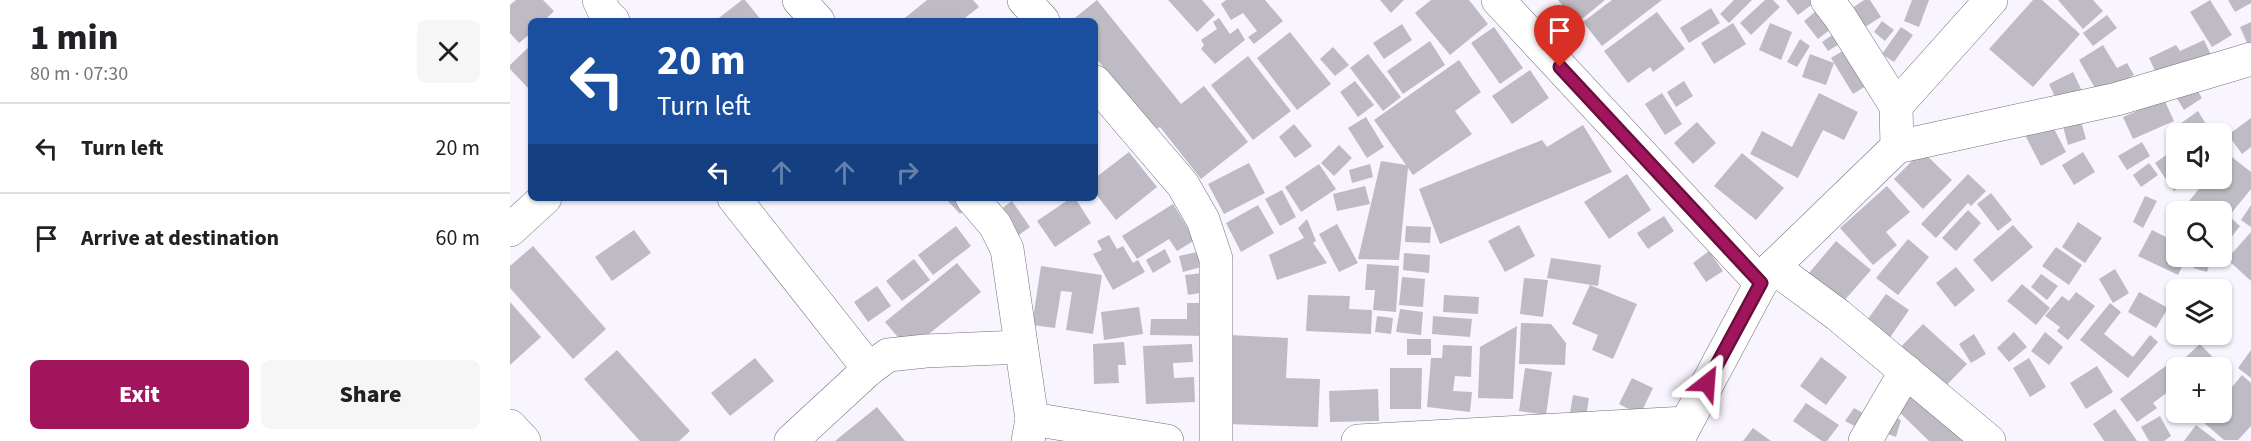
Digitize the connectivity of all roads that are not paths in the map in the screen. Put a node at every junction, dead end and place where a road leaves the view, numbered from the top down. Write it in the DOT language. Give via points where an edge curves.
graph roads {
  1 [pos="599,0"];
  2 [pos="799,0"];
  3 [pos="1024,0"];
  4 [pos="1498,0"];
  5 [pos="1827,0"];
  6 [pos="1991,0"];
  7 [pos="610,18"];
  8 [pos="815,18"];
  9 [pos="1040,18"];
  10 [pos="2251,59"];
  11 [pos="1098,86"];
  12 [pos="1896,106"];
  13 [pos="1897,147"];
  14 [pos="542,201"];
  15 [pos="736,201"];
  16 [pos="975,201"];
  17 [pos="510,230"];
  18 [pos="1767,275"];
  19 [pos="1021,347"];
  20 [pos="869,369"];
  21 [pos="1906,371"];
  22 [pos="510,426"];
  23 [pos="1030,430"];
  24 [pos="1681,432"];
  25 [pos="524,441"];
  26 [pos="791,441"];
  27 [pos="1167,441"];
  28 [pos="1216,441"];
  29 [pos="1358,441"];
  30 [pos="1865,441"];
  31 [pos="1989,441"];
  1 -- 7 [label="street"];
  2 -- 8 [label="street"];
  3 -- 9 [label="street"];
  4 -- 18 [label="street"];
  5 -- 12 [label="street"];
  6 -- 12 [label="street"];
  10 -- 13 [label="street" via="2116,99"];
  11 -- 28 [label="street" via="1183,185 1207,230 1216,259"];
  12 -- 13 [label="street"];
  13 -- 18 [label="street"];
  14 -- 17 [label="street"];
  15 -- 20 [label="street"];
  16 -- 19 [label="street" via="995,225 1007,249"];
  18 -- 21 [label="street" via="1838,315"];
  18 -- 24 [label="street"];
  19 -- 20 [label="street" via="888,355"];
  19 -- 23 [label="street"];
  20 -- 26 [label="street"];
  21 -- 30 [label="street"];
  21 -- 31 [label="street"];
  22 -- 25 [label="street"];
  23 -- 27 [label="street"];
  24 -- 29 [label="street"];
}
